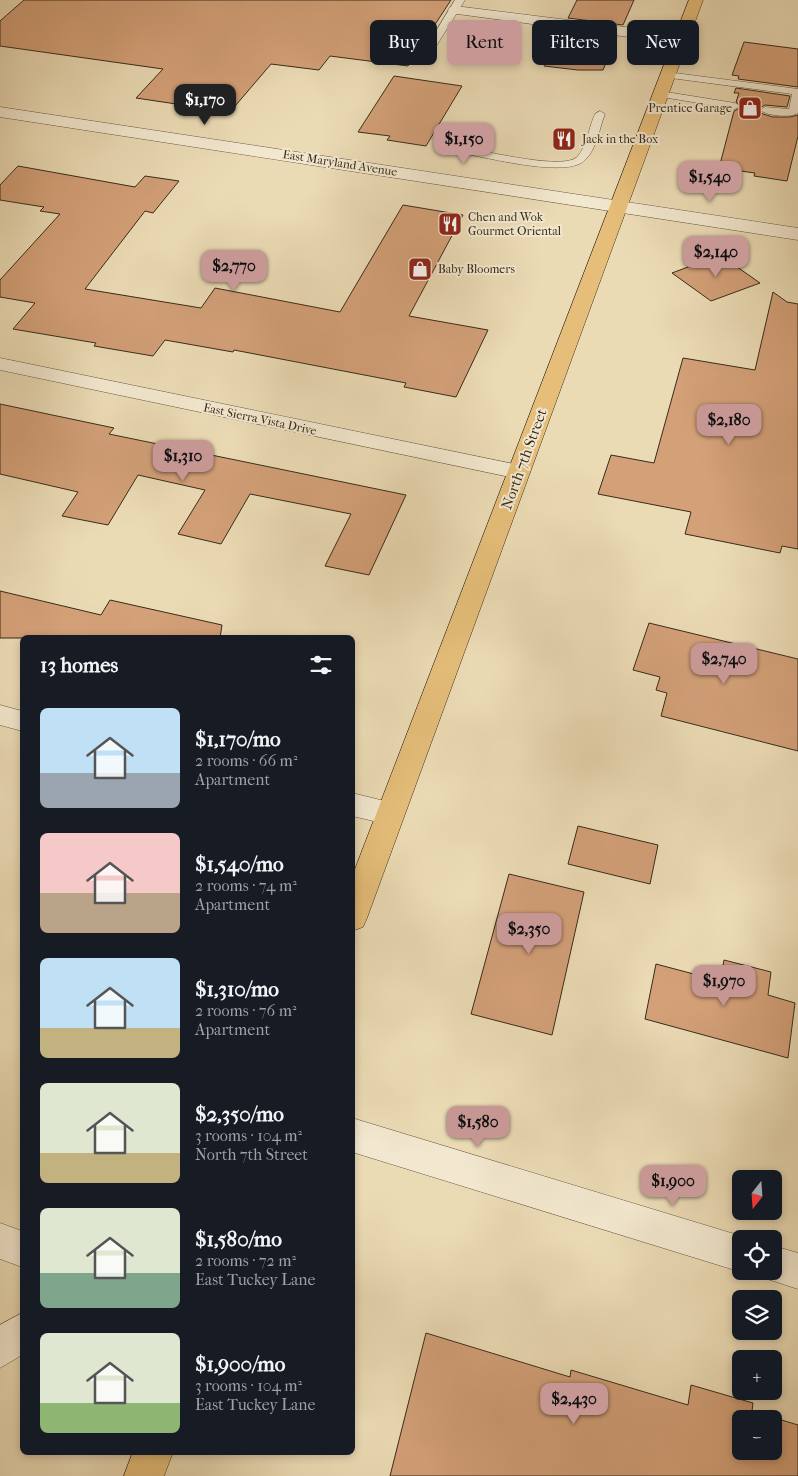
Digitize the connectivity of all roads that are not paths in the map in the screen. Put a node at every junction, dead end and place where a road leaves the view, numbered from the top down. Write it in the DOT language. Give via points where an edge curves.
graph roads {
  1 [pos="696,0"];
  2 [pos="458,5"];
  3 [pos="688,20"];
  4 [pos="627,30"];
  5 [pos="437,38"];
  6 [pos="671,65"];
  7 [pos="667,75"];
  8 [pos="725,82"];
  9 [pos="798,92"];
  10 [pos="660,94"];
  11 [pos="719,103"];
  12 [pos="735,106"];
  13 [pos="765,110"];
  14 [pos="0,112"];
  15 [pos="600,114"];
  16 [pos="471,152"];
  17 [pos="617,205"];
  18 [pos="798,234"];
  19 [pos="0,364"];
  20 [pos="519,472"];
  21 [pos="0,716"];
  22 [pos="20,721"];
  23 [pos="355,805"];
  24 [pos="391,813"];
  25 [pos="355,910"];
  26 [pos="355,1136"];
  27 [pos="0,1241"];
  28 [pos="20,1248"];
  29 [pos="732,1251"];
  30 [pos="782,1266"];
  31 [pos="798,1271"];
  32 [pos="20,1334"];
  33 [pos="0,1349"];
  34 [pos="152,1455"];
  35 [pos="144,1476"];
  1 -- 3 [label="main road, North 7th Street"];
  2 -- 4 [label="street"];
  2 -- 5 [label="lane"];
  6 -- 7 [label="main road, North 7th Street"];
  7 -- 8 [label="lane"];
  7 -- 10 [label="main road, North 7th Street"];
  8 -- 9 [label="lane"];
  8 -- 11 [label="lane"];
  9 -- 13 [label="lane" via="793,113"];
  10 -- 11 [label="lane"];
  10 -- 17 [label="main road, North 7th Street"];
  11 -- 12 [label="lane"];
  14 -- 17 [label="street, East Maryland Avenue"];
  15 -- 16 [label="lane" via="582,158 576,163 560,165"];
  17 -- 18 [label="street, East Maryland Avenue"];
  17 -- 20 [label="main road, North 7th Street"];
  19 -- 20 [label="street, East Sierra Vista Drive"];
  20 -- 24 [label="main road, North 7th Street"];
  21 -- 22 [label="street"];
  23 -- 24 [label="street"];
  24 -- 25 [label="main road, North 7th Street"];
  26 -- 29 [label="street"];
  27 -- 28 [label="street"];
  30 -- 31 [label="street"];
  32 -- 33 [label="street"];
  34 -- 35 [label="main road"];
}
